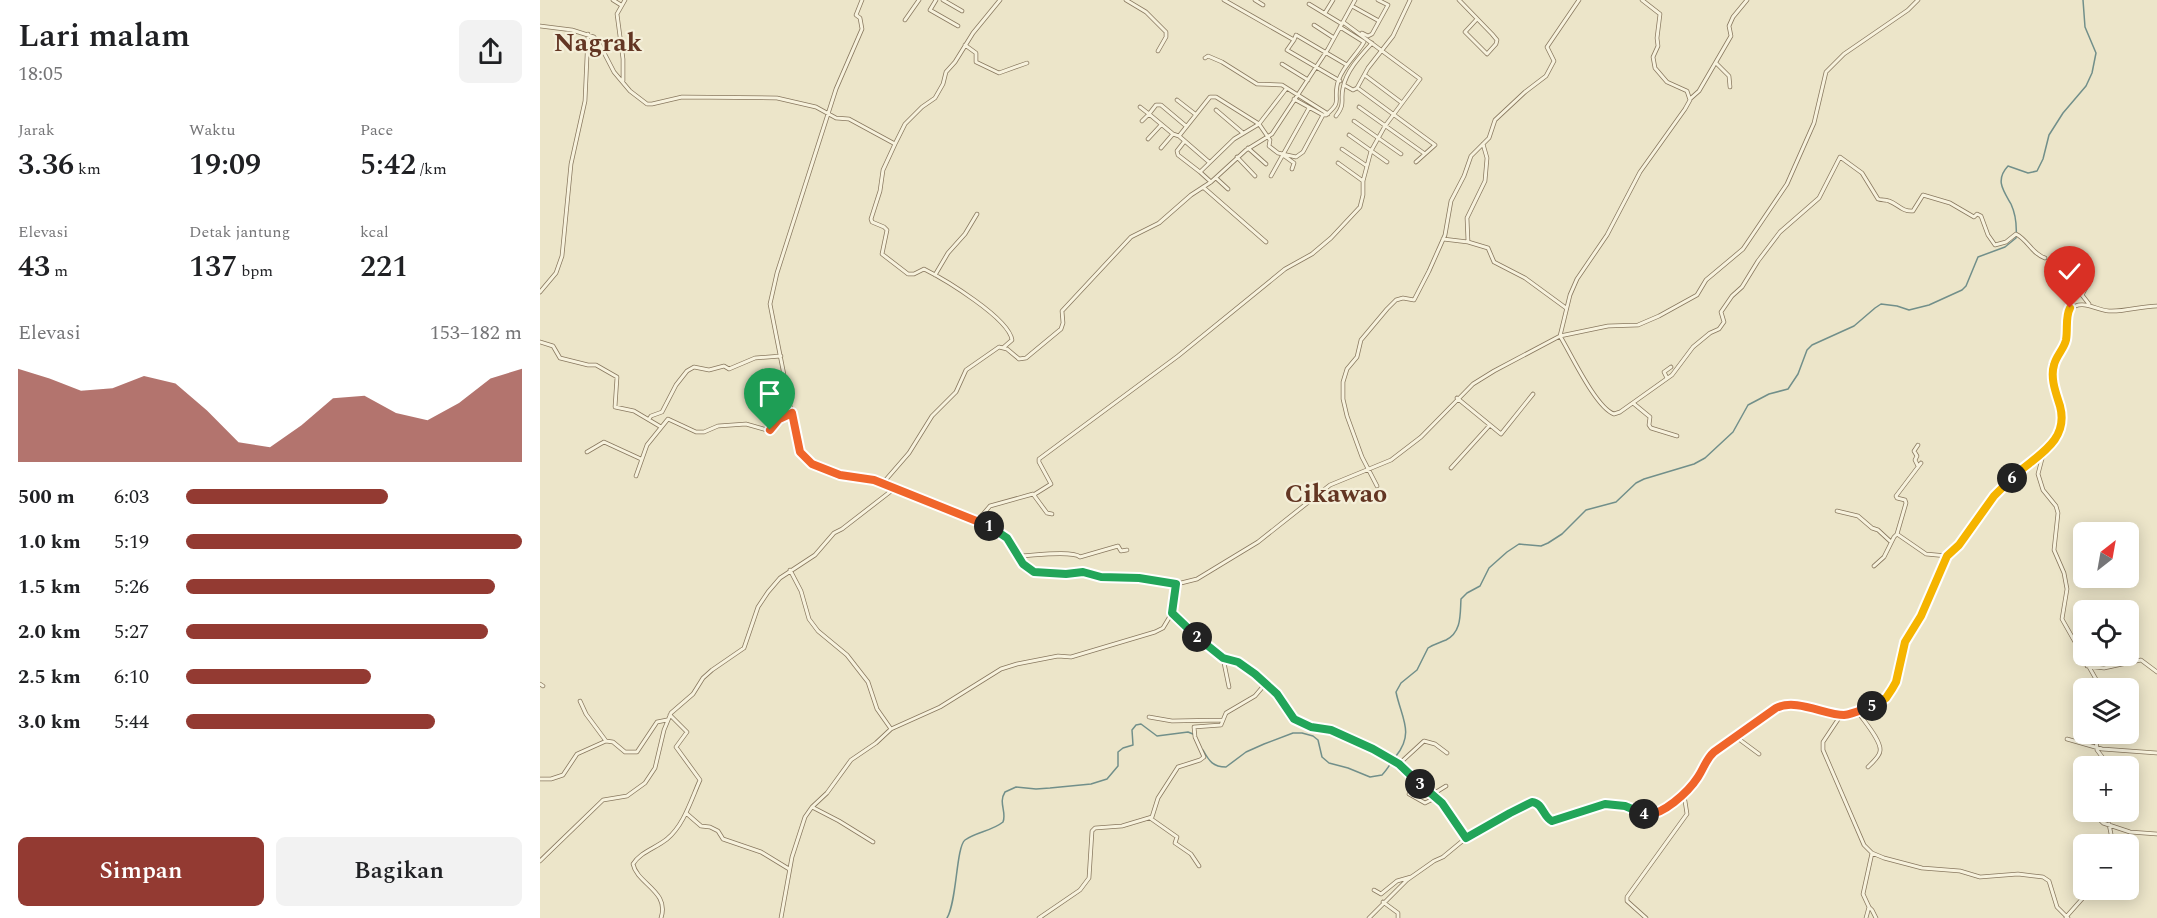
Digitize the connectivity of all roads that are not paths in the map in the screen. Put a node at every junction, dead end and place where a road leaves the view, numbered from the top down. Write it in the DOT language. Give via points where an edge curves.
graph roads {
  1 [pos="613,0"];
  2 [pos="625,0"];
  3 [pos="862,0"];
  4 [pos="919,0"];
  5 [pos="936,0"];
  6 [pos="943,0"];
  7 [pos="1000,0"];
  8 [pos="1126,0"];
  9 [pos="1224,0"];
  10 [pos="1255,0"];
  11 [pos="1333,0"];
  12 [pos="1356,0"];
  13 [pos="1378,0"];
  14 [pos="1390,0"];
  15 [pos="1410,0"];
  16 [pos="1459,0"];
  17 [pos="1579,0"];
  18 [pos="1642,0"];
  19 [pos="1747,0"];
  20 [pos="1918,0"];
  21 [pos="1309,4"];
  22 [pos="621,5"];
  23 [pos="1263,5"];
  24 [pos="1388,5"];
  25 [pos="1352,6"];
  26 [pos="962,10"];
  27 [pos="1324,13"];
  28 [pos="1477,19"];
  29 [pos="905,20"];
  30 [pos="1379,21"];
  31 [pos="1342,24"];
  32 [pos="1314,25"];
  33 [pos="540,26"];
  34 [pos="958,26"];
  35 [pos="1358,32"];
  36 [pos="588,34"];
  37 [pos="1334,38"];
  38 [pos="1294,40"];
  39 [pos="1372,43"];
  40 [pos="965,45"];
  41 [pos="1158,51"];
  42 [pos="1325,52"];
  43 [pos="1380,52"];
  44 [pos="1482,52"];
  45 [pos="1477,55"];
  46 [pos="1205,58"];
  47 [pos="1027,63"];
  48 [pos="1716,63"];
  49 [pos="1282,64"];
  50 [pos="1347,65"];
  51 [pos="1316,68"];
  52 [pos="1366,76"];
  53 [pos="1308,80"];
  54 [pos="623,81"];
  55 [pos="1340,81"];
  56 [pos="1344,85"];
  57 [pos="1730,87"];
  58 [pos="1286,88"];
  59 [pos="1359,90"];
  60 [pos="1296,97"];
  61 [pos="1177,100"];
  62 [pos="1690,100"];
  63 [pos="1402,103"];
  64 [pos="1359,106"];
  65 [pos="1140,107"];
  66 [pos="1310,108"];
  67 [pos="1216,110"];
  68 [pos="828,114"];
  69 [pos="1149,114"];
  70 [pos="1195,114"];
  71 [pos="1328,114"];
  72 [pos="1323,115"];
  73 [pos="1393,115"];
  74 [pos="1336,116"];
  75 [pos="1142,121"];
  76 [pos="1354,121"];
  77 [pos="1161,124"];
  78 [pos="1259,124"];
  79 [pos="1186,126"];
  80 [pos="1385,126"];
  81 [pos="1243,133"];
  82 [pos="1173,134"];
  83 [pos="1349,135"];
  84 [pos="1179,136"];
  85 [pos="1267,138"];
  86 [pos="1378,138"];
  87 [pos="1149,139"];
  88 [pos="1184,142"];
  89 [pos="1483,143"];
  90 [pos="895,144"];
  91 [pos="1161,148"];
  92 [pos="1248,148"];
  93 [pos="1342,148"];
  94 [pos="1371,151"];
  95 [pos="1283,154"];
  96 [pos="1401,154"];
  97 [pos="1425,154"];
  98 [pos="1237,157"];
  99 [pos="1209,162"];
  100 [pos="1387,162"];
  101 [pos="1416,162"];
  102 [pos="1338,163"];
  103 [pos="1266,164"];
  104 [pos="1367,166"];
  105 [pos="1292,169"];
  106 [pos="1200,172"];
  107 [pos="1255,176"];
  108 [pos="1271,176"];
  109 [pos="1216,177"];
  110 [pos="1363,181"];
  111 [pos="1211,182"];
  112 [pos="1203,188"];
  113 [pos="1228,189"];
  114 [pos="977,214"];
  115 [pos="1443,239"];
  116 [pos="1266,242"];
  117 [pos="1468,242"];
  118 [pos="2045,258"];
  119 [pos="2059,264"];
  120 [pos="935,275"];
  121 [pos="540,292"];
  122 [pos="2089,304"];
  123 [pos="2157,306"];
  124 [pos="1567,308"];
  125 [pos="1560,336"];
  126 [pos="540,342"];
  127 [pos="1004,347"];
  128 [pos="781,356"];
  129 [pos="1671,367"];
  130 [pos="1667,378"];
  131 [pos="1533,394"];
  132 [pos="1457,398"];
  133 [pos="1633,403"];
  134 [pos="792,413"];
  135 [pos="649,420"];
  136 [pos="1489,426"];
  137 [pos="661,427"];
  138 [pos="1677,436"];
  139 [pos="1918,445"];
  140 [pos="587,452"];
  141 [pos="2043,454"];
  142 [pos="641,459"];
  143 [pos="1451,468"];
  144 [pos="1369,470"];
  145 [pos="636,476"];
  146 [pos="883,483"];
  147 [pos="1377,486"];
  148 [pos="895,488"];
  149 [pos="1035,494"];
  150 [pos="1837,511"];
  151 [pos="1052,514"];
  152 [pos="978,520"];
  153 [pos="1897,534"];
  154 [pos="1891,542"];
  155 [pos="1126,550"];
  156 [pos="1018,556"];
  157 [pos="1947,556"];
  158 [pos="1874,566"];
  159 [pos="790,570"];
  160 [pos="1176,584"];
  161 [pos="1172,613"];
  162 [pos="2073,640"];
  163 [pos="1223,658"];
  164 [pos="2139,660"];
  165 [pos="2087,666"];
  166 [pos="2113,666"];
  167 [pos="2157,672"];
  168 [pos="2094,678"];
  169 [pos="1266,683"];
  170 [pos="1229,687"];
  171 [pos="580,701"];
  172 [pos="1858,712"];
  173 [pos="670,715"];
  174 [pos="1841,715"];
  175 [pos="1149,717"];
  176 [pos="667,720"];
  177 [pos="1223,720"];
  178 [pos="891,729"];
  179 [pos="1736,737"];
  180 [pos="2067,739"];
  181 [pos="606,741"];
  182 [pos="2097,744"];
  183 [pos="2097,748"];
  184 [pos="1447,753"];
  185 [pos="2157,753"];
  186 [pos="1759,754"];
  187 [pos="2102,756"];
  188 [pos="1399,764"];
  189 [pos="1868,767"];
  190 [pos="540,778"];
  191 [pos="1446,786"];
  192 [pos="1409,794"];
  193 [pos="1435,795"];
  194 [pos="1680,796"];
  195 [pos="812,807"];
  196 [pos="686,813"];
  197 [pos="1150,818"];
  198 [pos="2102,822"];
  199 [pos="2109,824"];
  200 [pos="2111,834"];
  201 [pos="2157,834"];
  202 [pos="1466,838"];
  203 [pos="873,842"];
  204 [pos="1872,853"];
  205 [pos="540,861"];
  206 [pos="1199,866"];
  207 [pos="789,869"];
  208 [pos="1413,876"];
  209 [pos="1374,890"];
  210 [pos="2081,900"];
  211 [pos="1383,902"];
  212 [pos="1869,907"];
  213 [pos="2067,917"];
  214 [pos="662,918"];
  215 [pos="781,918"];
  216 [pos="1039,918"];
  217 [pos="1369,918"];
  218 [pos="1398,918"];
  219 [pos="1646,918"];
  220 [pos="1866,918"];
  221 [pos="1876,918"];
  1 -- 22 [label="street"];
  2 -- 22 [label="street"];
  3 -- 68 [label="street" via="856,15 862,29"];
  4 -- 29 [label="street"];
  5 -- 34 [label="street" via="930,10"];
  6 -- 26 [label="street"];
  7 -- 40 [label="street"];
  8 -- 41 [label="street" via="1146,12 1166,32"];
  9 -- 38 [label="street"];
  10 -- 23 [label="street"];
  11 -- 27 [label="street"];
  12 -- 25 [label="street"];
  13 -- 24 [label="street"];
  14 -- 24 [label="street"];
  15 -- 43 [label="street"];
  16 -- 28 [label="street"];
  17 -- 89 [label="street" via="1547,47 1554,59 1548,74 1495,120 1489,138"];
  18 -- 62 [label="street" via="1660,14 1658,46 1653,57 1656,71 1667,82 1687,91"];
  19 -- 48 [label="street" via="1733,17 1731,35"];
  20 -- 125 [label="street" via="1844,54 1826,72 1814,123 1787,184 1743,249 1706,280 1697,294 1638,325 1608,326"];
  21 -- 27 [label="street"];
  22 -- 54 [label="street" via="617,14"];
  24 -- 30 [label="street"];
  25 -- 30 [label="street"];
  25 -- 31 [label="street"];
  27 -- 31 [label="street"];
  28 -- 44 [label="street" via="1465,32"];
  28 -- 44 [label="street" via="1497,40 1488,54"];
  30 -- 35 [label="street" via="1371,35"];
  31 -- 35 [label="street"];
  31 -- 37 [label="street"];
  31 -- 50 [label="street" via="1364,42"];
  32 -- 37 [label="street"];
  33 -- 36 [label="street"];
  35 -- 39 [label="street"];
  36 -- 54 [label="street" via="598,41"];
  36 -- 121 [label="street" via="585,101 571,164 562,256 556,273"];
  37 -- 42 [label="street"];
  38 -- 42 [label="street" via="1296,35"];
  38 -- 51 [label="street" via="1287,50"];
  39 -- 43 [label="street"];
  39 -- 56 [label="street" via="1359,57"];
  40 -- 47 [label="street" via="976,53 976,62 999,73"];
  40 -- 90 [label="street" via="946,72 935,98 905,124"];
  42 -- 50 [label="street"];
  42 -- 51 [label="street"];
  43 -- 56 [label="street" via="1356,90"];
  43 -- 63 [label="street" via="1420,79"];
  44 -- 45 [label="street"];
  46 -- 58 [label="street" via="1211,56 1257,84"];
  48 -- 57 [label="street" via="1729,76"];
  48 -- 62 [label="street"];
  49 -- 53 [label="street"];
  50 -- 55 [label="street"];
  51 -- 53 [label="street"];
  51 -- 55 [label="street"];
  52 -- 63 [label="street"];
  53 -- 60 [label="street"];
  54 -- 68 [label="street" via="633,94 649,104 682,97 777,98 816,107"];
  55 -- 71 [label="street" via="1337,102"];
  56 -- 74 [label="street" via="1343,103"];
  58 -- 60 [label="street"];
  58 -- 78 [label="street"];
  59 -- 73 [label="street"];
  60 -- 66 [label="street"];
  60 -- 71 [label="street"];
  60 -- 85 [label="street"];
  61 -- 70 [label="street"];
  62 -- 124 [label="street" via="1640,172 1607,235 1577,279"];
  63 -- 73 [label="street"];
  64 -- 80 [label="street"];
  65 -- 69 [label="street"];
  66 -- 72 [label="street"];
  66 -- 95 [label="street"];
  67 -- 81 [label="street"];
  68 -- 90 [label="street" via="849,119"];
  68 -- 128 [label="street" via="771,299"];
  69 -- 75 [label="street"];
  69 -- 77 [label="street"];
  69 -- 79 [label="street" via="1159,104"];
  70 -- 78 [label="street" via="1208,98 1216,97"];
  70 -- 79 [label="street"];
  71 -- 72 [label="street"];
  72 -- 95 [label="street" via="1300,155"];
  73 -- 80 [label="street"];
  73 -- 97 [label="street" via="1435,145"];
  76 -- 86 [label="street"];
  77 -- 82 [label="street"];
  77 -- 87 [label="street"];
  78 -- 81 [label="street"];
  78 -- 85 [label="street"];
  79 -- 84 [label="street"];
  80 -- 86 [label="street"];
  80 -- 97 [label="street"];
  81 -- 99 [label="street"];
  82 -- 84 [label="street"];
  82 -- 91 [label="street"];
  83 -- 94 [label="street"];
  84 -- 88 [label="street"];
  85 -- 92 [label="street"];
  85 -- 95 [label="street" via="1270,147"];
  86 -- 94 [label="street"];
  86 -- 96 [label="street"];
  88 -- 99 [label="street"];
  88 -- 106 [label="street" via="1178,155"];
  89 -- 115 [label="street" via="1471,156 1451,201"];
  89 -- 117 [label="street" via="1487,158 1485,181 1467,218"];
  90 -- 120 [label="street" via="883,170 871,220 887,230 882,252 885,258 908,274 924,268"];
  92 -- 98 [label="street"];
  92 -- 103 [label="street"];
  93 -- 104 [label="street"];
  94 -- 100 [label="street"];
  94 -- 104 [label="street"];
  95 -- 105 [label="street" via="1293,162"];
  95 -- 108 [label="street"];
  97 -- 101 [label="street"];
  98 -- 107 [label="street"];
  98 -- 109 [label="street"];
  99 -- 106 [label="street"];
  102 -- 110 [label="street"];
  104 -- 110 [label="street"];
  106 -- 111 [label="street"];
  109 -- 111 [label="street"];
  109 -- 113 [label="street"];
  110 -- 149 [label="street" via="1360,207 1331,238 1312,254 1285,268 1178,356 1039,459 1052,484"];
  111 -- 112 [label="street"];
  112 -- 116 [label="street"];
  112 -- 127 [label="street" via="1160,224 1128,240 1062,311 1061,329 1034,352 1021,360"];
  114 -- 120 [label="street"];
  115 -- 117 [label="street"];
  115 -- 144 [label="street" via="1414,300 1394,301 1361,340 1357,357 1345,373 1347,416"];
  117 -- 124 [label="street" via="1488,248 1494,262"];
  118 -- 130 [label="street" via="2016,234 1995,245 1981,216 1974,217 1925,194 1910,212 1888,200 1878,200 1862,173 1839,157 1819,198 1780,232 1727,302 1721,312 1721,327 1693,348"];
  119 -- 122 [label="street" via="2087,286 2082,295"];
  120 -- 127 [label="street" via="974,299 1001,323 1013,338"];
  122 -- 123 [label="street" via="2110,311"];
  122 -- 141 [label="street" via="2075,305 2068,311 2066,340 2054,370 2054,388 2062,417 2054,442"];
  124 -- 125 [label="street"];
  125 -- 132 [label="street" via="1494,371"];
  125 -- 133 [label="street" via="1607,411 1616,414"];
  126 -- 135 [label="street" via="553,346 560,358 596,365 617,377 615,407 634,411"];
  127 -- 146 [label="street" via="966,370 956,392 932,416 909,453"];
  128 -- 134 [label="street"];
  128 -- 135 [label="street" via="755,358 729,369 690,369 662,412"];
  129 -- 130 [label="street" via="1664,372"];
  130 -- 133 [label="street"];
  131 -- 136 [label="street" via="1501,434"];
  132 -- 136 [label="street"];
  132 -- 144 [label="street" via="1413,444"];
  133 -- 138 [label="street" via="1650,417 1651,428"];
  134 -- 137 [label="street" via="768,430 752,425 720,425 696,432 668,419"];
  134 -- 146 [label="street" via="798,446 806,459 830,472"];
  135 -- 137 [label="street"];
  136 -- 143 [label="street"];
  137 -- 142 [label="street"];
  139 -- 153 [label="street" via="1914,451 1919,465 1896,496 1906,503"];
  140 -- 142 [label="street" via="604,442"];
  141 -- 157 [label="street" via="1994,496"];
  141 -- 162 [label="street" via="2038,474 2058,513 2054,550 2067,589 2062,619"];
  142 -- 145 [label="street"];
  144 -- 147 [label="street"];
  144 -- 160 [label="street" via="1330,485 1258,542 1197,579"];
  146 -- 148 [label="street"];
  148 -- 152 [label="street"];
  148 -- 159 [label="street" via="834,533 815,555"];
  149 -- 151 [label="street" via="1047,513"];
  149 -- 152 [label="street" via="990,506"];
  150 -- 154 [label="street" via="1858,516"];
  152 -- 156 [label="street" via="1005,535"];
  153 -- 154 [label="street"];
  153 -- 157 [label="street" via="1926,554"];
  154 -- 158 [label="street"];
  155 -- 156 [label="street" via="1118,546 1080,557 1046,553"];
  156 -- 160 [label="street" via="1034,572 1083,572"];
  157 -- 172 [label="street" via="1905,642 1896,682 1882,701"];
  159 -- 173 [label="street" via="758,608 744,648 703,678 696,691"];
  159 -- 178 [label="street" via="809,619 847,655 868,682 877,709"];
  160 -- 161 [label="street"];
  161 -- 163 [label="street"];
  161 -- 178 [label="street" via="1163,628 1155,632 1071,657 1058,656 1001,669 940,707"];
  163 -- 169 [label="street" via="1247,668"];
  163 -- 170 [label="street"];
  164 -- 167 [label="street"];
  165 -- 166 [label="street"];
  165 -- 168 [label="street"];
  169 -- 177 [label="street"];
  169 -- 188 [label="street" via="1294,719 1331,730"];
  171 -- 181 [label="street"];
  172 -- 174 [label="street"];
  172 -- 189 [label="street" via="1880,749"];
  173 -- 176 [label="street"];
  173 -- 196 [label="street" via="687,732 676,747 700,780"];
  174 -- 179 [label="street" via="1781,705"];
  174 -- 204 [label="street" via="1823,742 1823,750 1864,845"];
  175 -- 177 [label="street" via="1172,722"];
  176 -- 181 [label="street" via="657,722 637,752 625,752"];
  176 -- 205 [label="street" via="655,768 645,783 627,796 603,800"];
  177 -- 197 [label="street" via="1218,726 1195,726 1195,737 1204,757 1178,767"];
  178 -- 195 [label="street" via="851,760"];
  179 -- 186 [label="street"];
  179 -- 194 [label="street" via="1709,757 1694,783"];
  180 -- 183 [label="street"];
  181 -- 190 [label="street" via="577,754 563,775"];
  182 -- 183 [label="street"];
  183 -- 185 [label="street"];
  183 -- 187 [label="street"];
  184 -- 188 [label="street" via="1424,741"];
  188 -- 193 [label="street"];
  191 -- 193 [label="street"];
  192 -- 193 [label="street" via="1425,803"];
  193 -- 202 [label="street"];
  194 -- 202 [label="street" via="1655,815 1605,804 1552,821 1532,802"];
  194 -- 219 [label="street" via="1687,814 1627,897"];
  195 -- 203 [label="street"];
  195 -- 207 [label="street" via="796,840"];
  196 -- 207 [label="street" via="701,826 717,831 723,839 761,852"];
  196 -- 214 [label="street" via="668,838 633,864 659,898 664,908"];
  197 -- 206 [label="street" via="1177,837 1175,843 1191,854"];
  197 -- 216 [label="street" via="1095,828 1089,878 1073,896"];
  198 -- 199 [label="street"];
  199 -- 200 [label="street"];
  199 -- 201 [label="street" via="2130,832"];
  202 -- 208 [label="street"];
  204 -- 212 [label="street" via="1863,894"];
  204 -- 213 [label="street" via="1977,876 2046,877 2057,907"];
  207 -- 215 [label="street"];
  208 -- 209 [label="street" via="1397,881 1381,894"];
  208 -- 211 [label="street"];
  210 -- 213 [label="street"];
  211 -- 217 [label="street"];
  211 -- 218 [label="street" via="1398,913"];
  212 -- 220 [label="street"];
  212 -- 221 [label="street"];
}
